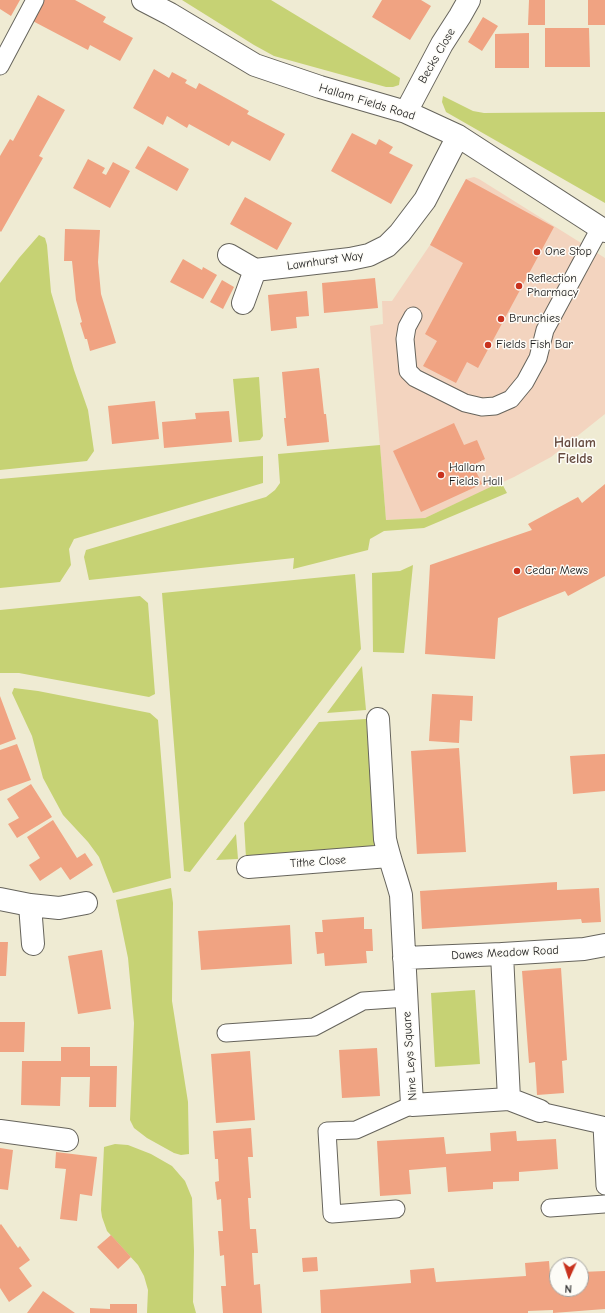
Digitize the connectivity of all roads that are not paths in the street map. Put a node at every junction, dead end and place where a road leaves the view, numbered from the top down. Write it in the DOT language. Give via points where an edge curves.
graph roads {
  1 [pos="35,0"];
  2 [pos="143,0"];
  3 [pos="469,0"];
  4 [pos="0,66"];
  5 [pos="406,112"];
  6 [pos="458,136"];
  7 [pos="603,229"];
  8 [pos="229,255"];
  9 [pos="255,270"];
  10 [pos="243,303"];
  11 [pos="413,316"];
  12 [pos="378,719"];
  13 [pos="389,856"];
  14 [pos="248,867"];
  15 [pos="0,900"];
  16 [pos="86,903"];
  17 [pos="30,905"];
  18 [pos="33,944"];
  19 [pos="605,945"];
  20 [pos="502,954"];
  21 [pos="404,958"];
  22 [pos="407,998"];
  23 [pos="226,1033"];
  24 [pos="509,1099"];
  25 [pos="412,1106"];
  26 [pos="540,1111"];
  27 [pos="603,1125"];
  28 [pos="0,1131"];
  29 [pos="67,1140"];
  30 [pos="605,1186"];
  31 [pos="605,1204"];
  32 [pos="550,1208"];
  33 [pos="396,1209"];
  1 -- 4 [label="lane"];
  2 -- 5 [label="street, Hallam Fields Road" via="255,65"];
  3 -- 5 [label="street, Becks Close"];
  5 -- 6 [label="street, Hallam Fields Road"];
  6 -- 7 [label="street, Hallam Fields Road"];
  6 -- 9 [label="street, Lawnhurst Way" via="425,200 387,246 369,255 350,259"];
  7 -- 11 [label="lane" via="545,330 538,358 525,382 506,401 495,406 482,407 465,403 415,378 408,371 405,339 407,327"];
  8 -- 9 [label="street"];
  9 -- 10 [label="street"];
  12 -- 13 [label="street" via="385,840"];
  13 -- 14 [label="street, Tithe Close"];
  13 -- 21 [label="street" via="401,895"];
  15 -- 17 [label="street"];
  16 -- 17 [label="street" via="59,908"];
  17 -- 18 [label="street"];
  19 -- 20 [label="street, Dawes Meadow Road"];
  20 -- 21 [label="street, Dawes Meadow Road"];
  20 -- 24 [label="street"];
  21 -- 22 [label="street, Nine Leys Square"];
  22 -- 23 [label="lane" via="363,1001 314,1027"];
  22 -- 25 [label="street, Nine Leys Square"];
  24 -- 25 [label="street, Nine Leys Square"];
  24 -- 26 [label="street"];
  25 -- 33 [label="lane" via="356,1130 328,1131 332,1214"];
  26 -- 27 [label="lane"];
  27 -- 30 [label="lane"];
  28 -- 29 [label="street"];
  31 -- 32 [label="lane"];
}
